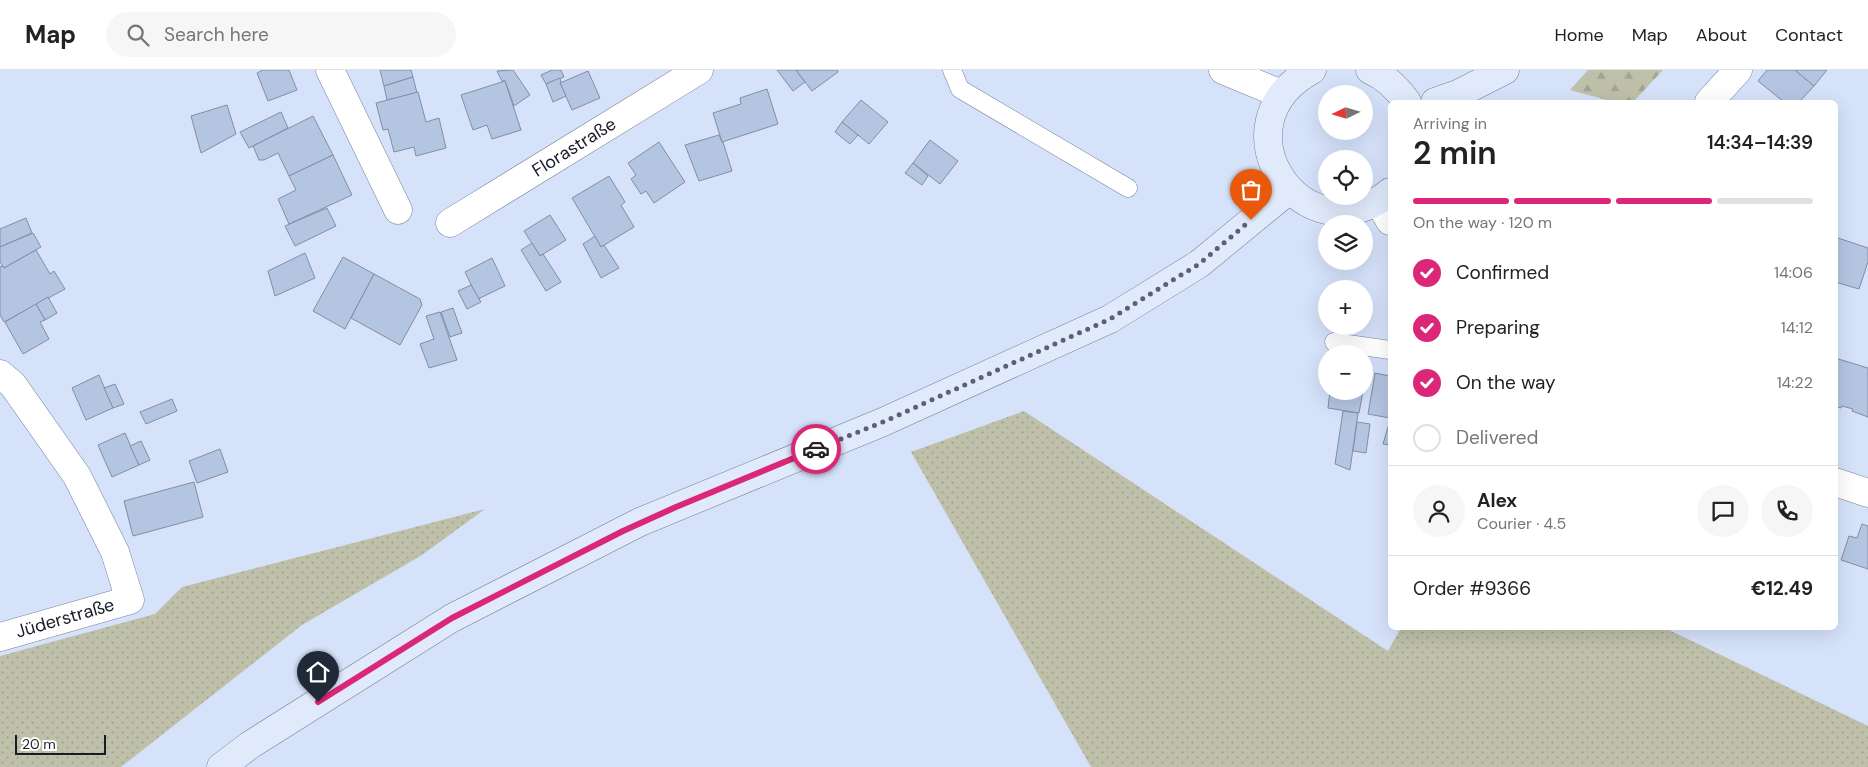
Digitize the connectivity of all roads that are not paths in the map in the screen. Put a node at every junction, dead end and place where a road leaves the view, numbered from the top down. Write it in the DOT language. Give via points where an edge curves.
graph roads {
  1 [pos="330,70"];
  2 [pos="699,70"];
  3 [pos="952,70"];
  4 [pos="1223,70"];
  5 [pos="1312,70"];
  6 [pos="1370,70"];
  7 [pos="1505,70"];
  8 [pos="1738,70"];
  9 [pos="1282,94"];
  10 [pos="1406,100"];
  11 [pos="1441,100"];
  12 [pos="1711,100"];
  13 [pos="1128,188"];
  14 [pos="1289,190"];
  15 [pos="1386,205"];
  16 [pos="398,210"];
  17 [pos="450,223"];
  18 [pos="1334,342"];
  19 [pos="1388,350"];
  20 [pos="0,374"];
  21 [pos="1838,483"];
  22 [pos="1868,493"];
  23 [pos="0,637"];
  24 [pos="221,767"];
  1 -- 16 [label="street"];
  2 -- 17 [label="street, Florastraße"];
  3 -- 13 [label="lane" via="960,89"];
  4 -- 9 [label="street"];
  5 -- 9 [label="main road"];
  6 -- 10 [label="main road" via="1384,76"];
  7 -- 11 [label="main road"];
  8 -- 12 [label="street"];
  9 -- 14 [label="main road" via="1272,113 1268,133 1272,160"];
  14 -- 15 [label="main road" via="1312,205 1339,212"];
  14 -- 24 [label="main road" via="1199,264 1110,319 883,422 631,526 452,618 250,745"];
  18 -- 19 [label="lane"];
  20 -- 23 [label="street, Jüderstraße" via="13,385 77,476 115,552 130,600"];
  21 -- 22 [label="street"];
}
